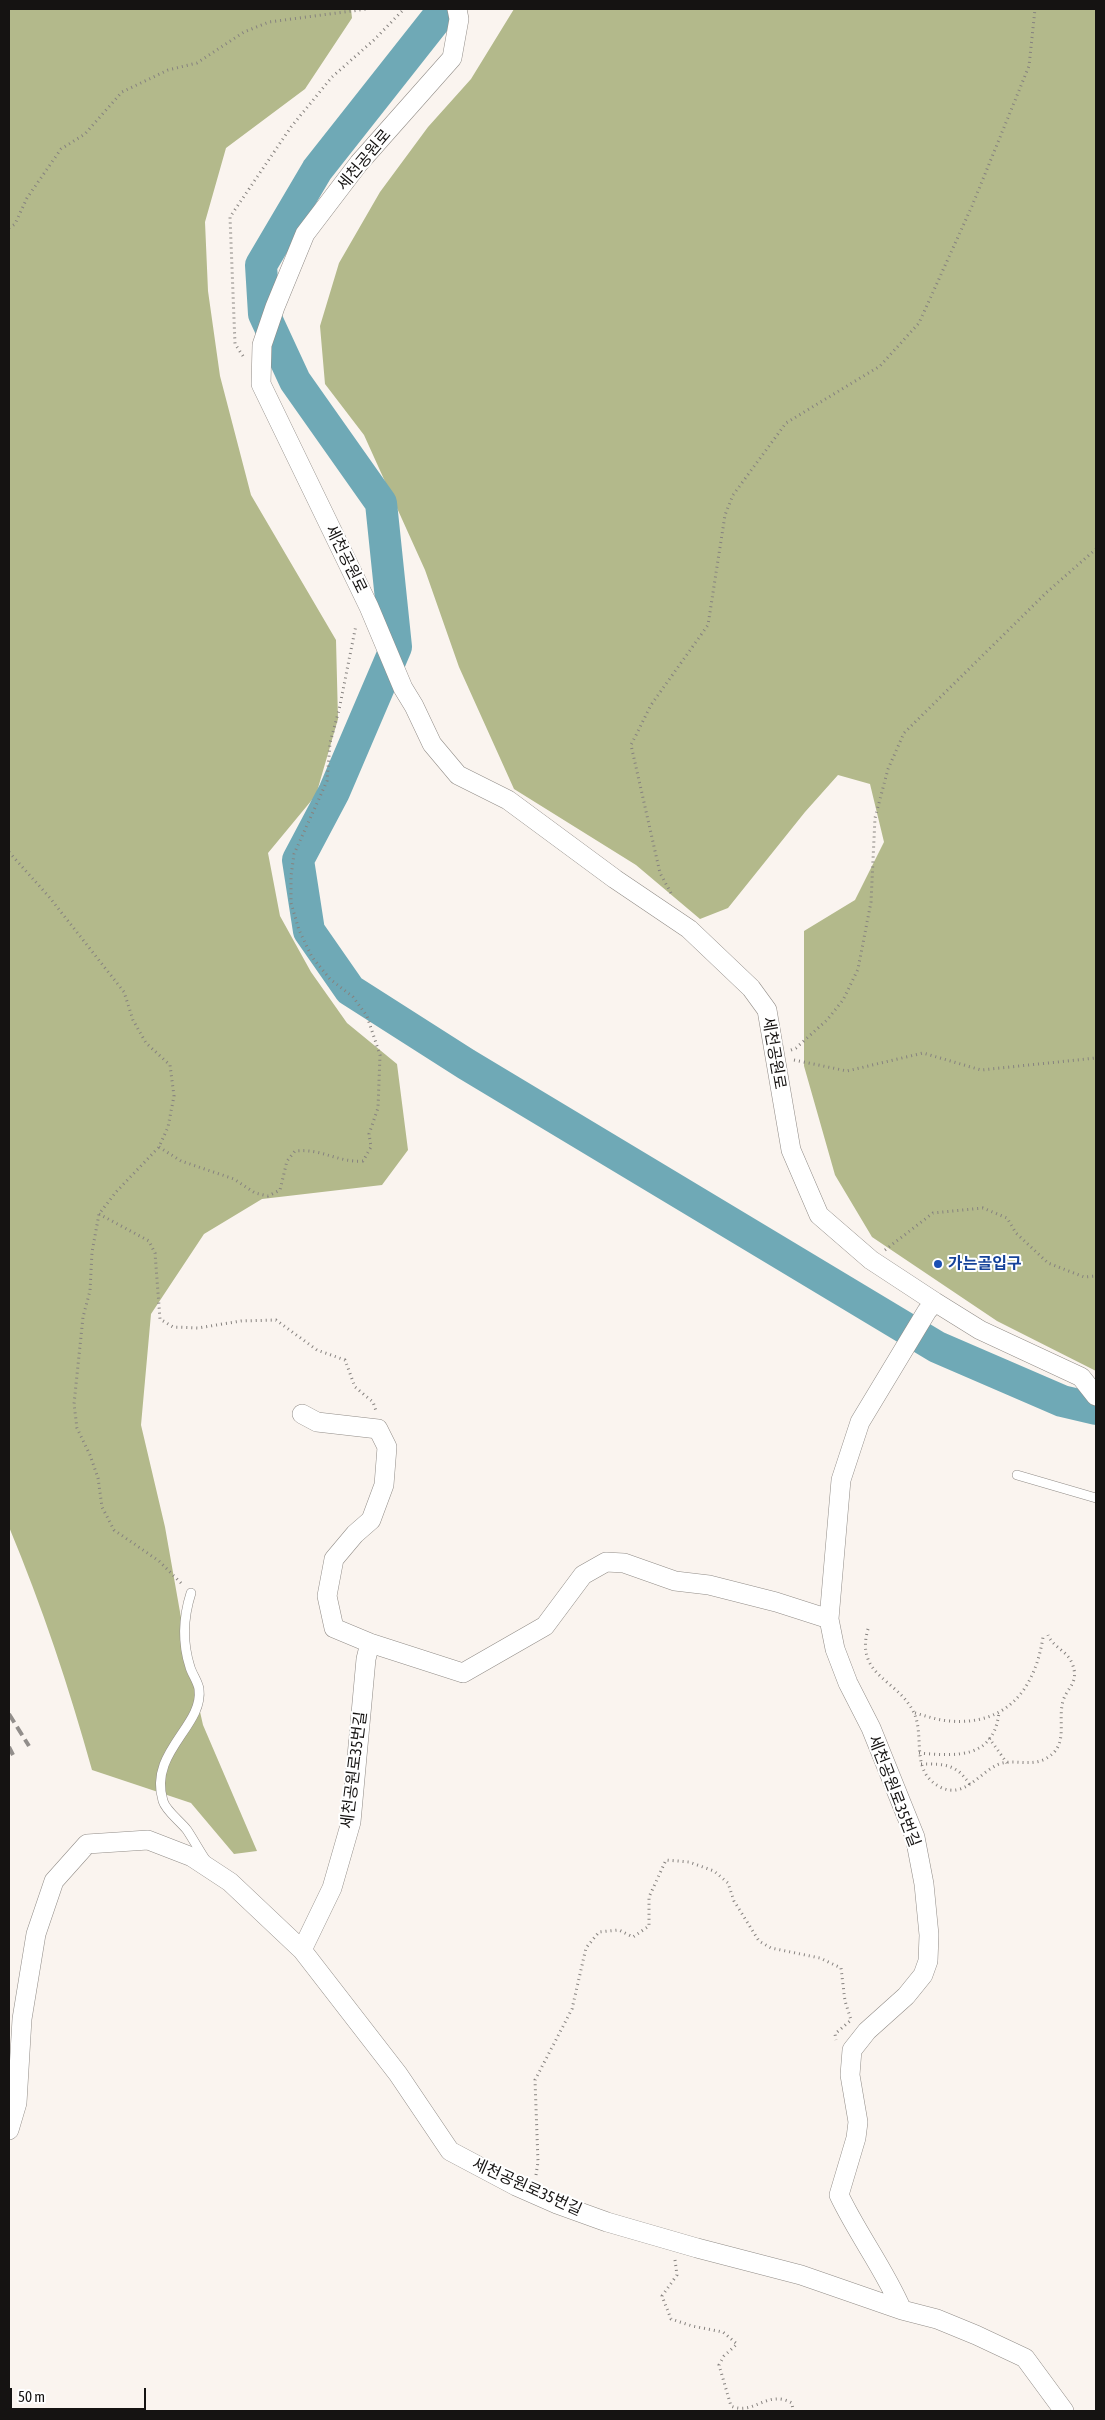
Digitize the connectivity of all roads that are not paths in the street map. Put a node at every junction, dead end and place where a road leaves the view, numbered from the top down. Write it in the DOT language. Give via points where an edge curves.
graph roads {
  1 [pos="458,14"];
  2 [pos="931,1307"];
  3 [pos="1096,1396"];
  4 [pos="302,1414"];
  5 [pos="1017,1475"];
  6 [pos="1096,1498"];
  7 [pos="190,1593"];
  8 [pos="829,1619"];
  9 [pos="370,1643"];
  10 [pos="212,1870"];
  11 [pos="302,1950"];
  12 [pos="9,2130"];
  13 [pos="902,2310"];
  14 [pos="1064,2411"];
  1 -- 2 [label="street, 세천공원로" via="452,58 359,163 305,234 262,345 261,384 363,613 432,744 458,775 508,800 689,929 751,988 767,1010 791,1150 819,1215"];
  2 -- 3 [label="street, 세천공원로" via="1082,1377"];
  2 -- 8 [label="street, 세천공원로35번길" via="860,1422 841,1480"];
  4 -- 9 [label="street" via="317,1422 378,1429 386,1447 384,1485 371,1520 354,1534 334,1559 327,1596 334,1628"];
  5 -- 6 [label="lane"];
  7 -- 10 [label="lane" via="185,1611 184,1640 190,1668 199,1688 198,1706 160,1774 163,1802 187,1831"];
  8 -- 9 [label="street" via="709,1585 675,1581 624,1563 606,1562 583,1575 545,1626 463,1674"];
  8 -- 13 [label="street, 세천공원로35번길" via="835,1649 848,1683 915,1837 924,1884 929,1936 928,1961 923,1975 852,2050 850,2075 858,2122 839,2195"];
  9 -- 11 [label="street, 세천공원로35번길" via="351,1822 332,1888"];
  10 -- 11 [label="street, 세천공원로35번길" via="230,1882"];
  10 -- 12 [label="street, 세천공원로35번길" via="148,1840 114,1841 88,1844 54,1881 36,1934 22,2019 17,2103"];
  11 -- 13 [label="street, 세천공원로35번길" via="398,2074 450,2151 530,2192 607,2222 802,2275"];
  13 -- 14 [label="street, 세천공원로35번길" via="937,2319 1025,2358"];
}
